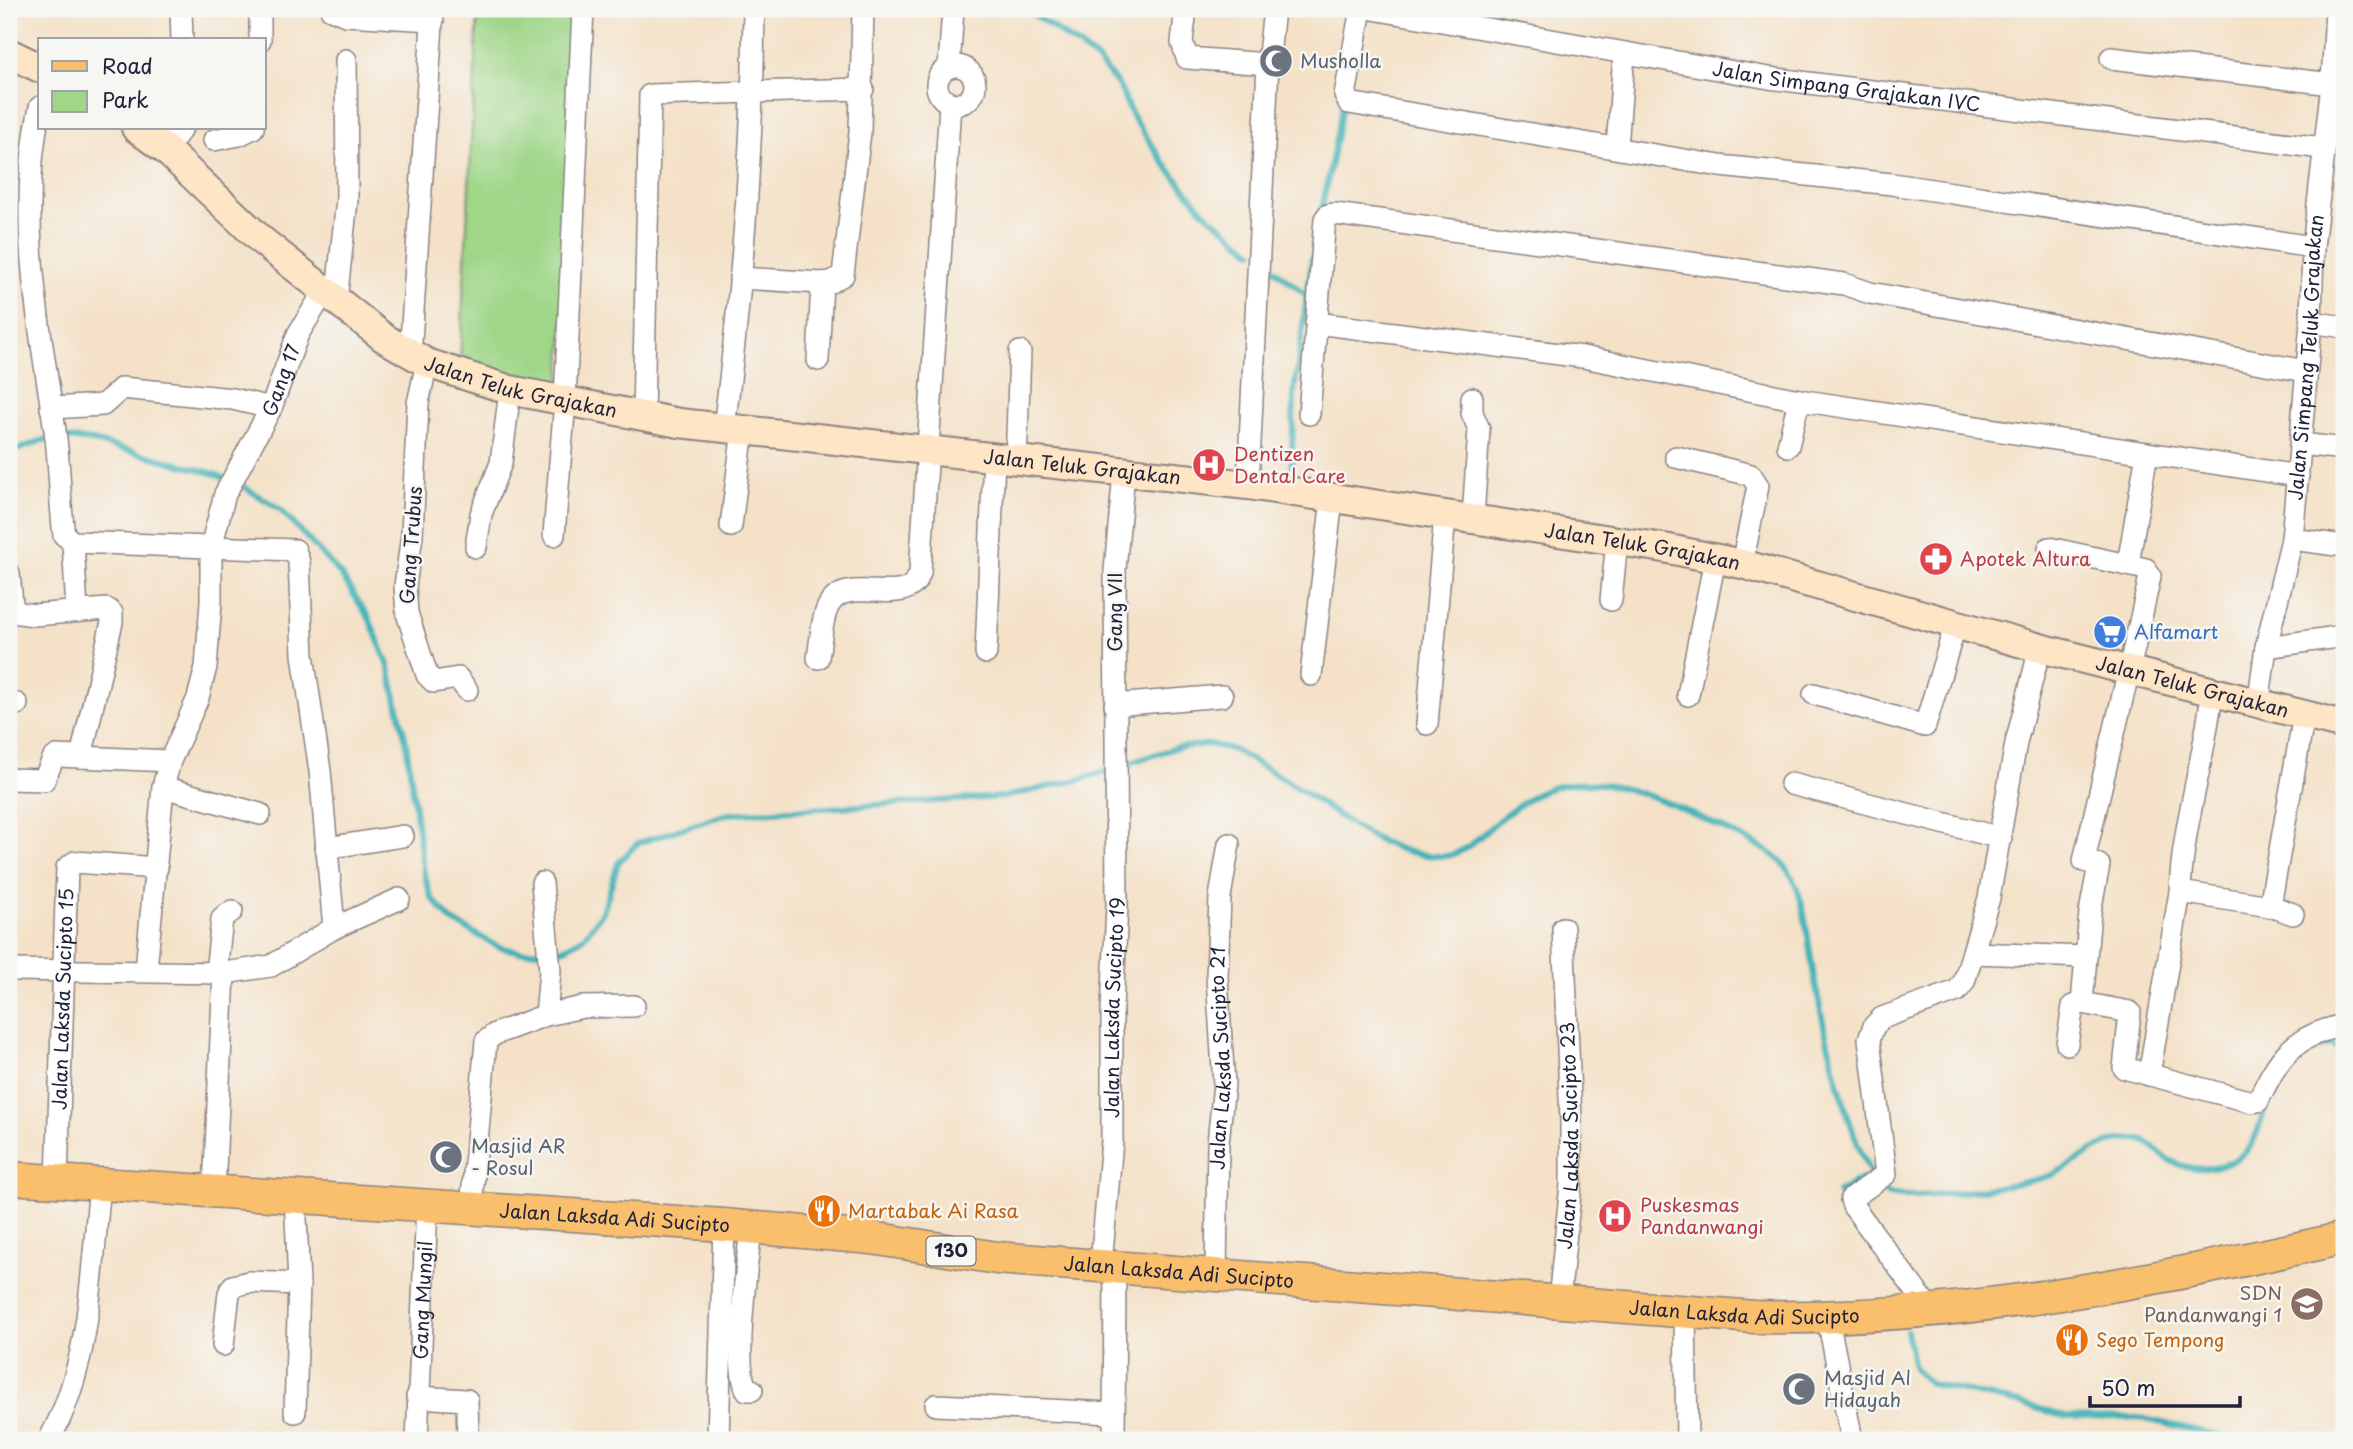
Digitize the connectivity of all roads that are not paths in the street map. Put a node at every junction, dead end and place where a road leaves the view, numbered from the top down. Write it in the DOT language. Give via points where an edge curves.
graph roads {
  1 [pos="181,9"];
  2 [pos="260,9"];
  3 [pos="331,9"];
  4 [pos="583,9"];
  5 [pos="754,9"];
  6 [pos="863,9"];
  7 [pos="954,9"];
  8 [pos="1186,9"];
  9 [pos="1274,9"];
  10 [pos="1360,9"];
  11 [pos="1373,9"];
  12 [pos="2336,9"];
  13 [pos="433,14"];
  14 [pos="182,38"];
  15 [pos="260,38"];
  16 [pos="9,53"];
  17 [pos="1624,55"];
  18 [pos="2111,58"];
  19 [pos="346,61"];
  20 [pos="1268,64"];
  21 [pos="38,67"];
  22 [pos="949,67"];
  23 [pos="2332,84"];
  24 [pos="863,89"];
  25 [pos="754,94"];
  26 [pos="950,104"];
  27 [pos="38,120"];
  28 [pos="143,130"];
  29 [pos="249,130"];
  30 [pos="174,139"];
  31 [pos="214,140"];
  32 [pos="1617,148"];
  33 [pos="2322,148"];
  34 [pos="2313,247"];
  35 [pos="740,278"];
  36 [pos="822,283"];
  37 [pos="330,297"];
  38 [pos="1316,323"];
  39 [pos="2311,323"];
  40 [pos="2344,327"];
  41 [pos="1020,352"];
  42 [pos="419,360"];
  43 [pos="818,360"];
  44 [pos="2306,371"];
  45 [pos="510,390"];
  46 [pos="1472,398"];
  47 [pos="1799,400"];
  48 [pos="565,401"];
  49 [pos="271,408"];
  50 [pos="1309,414"];
  51 [pos="52,415"];
  52 [pos="643,416"];
  53 [pos="733,429"];
  54 [pos="2301,444"];
  55 [pos="1788,446"];
  56 [pos="2344,449"];
  57 [pos="930,451"];
  58 [pos="2147,453"];
  59 [pos="1676,457"];
  60 [pos="1005,460"];
  61 [pos="1124,473"];
  62 [pos="2298,476"];
  63 [pos="1248,485"];
  64 [pos="1332,499"];
  65 [pos="1445,515"];
  66 [pos="1474,518"];
  67 [pos="731,526"];
  68 [pos="554,536"];
  69 [pos="2292,539"];
  70 [pos="1617,541"];
  71 [pos="72,542"];
  72 [pos="2344,546"];
  73 [pos="211,547"];
  74 [pos="476,547"];
  75 [pos="2049,548"];
  76 [pos="1729,562"];
  77 [pos="2128,564"];
  78 [pos="9,574"];
  79 [pos="1611,600"];
  80 [pos="77,611"];
  81 [pos="1956,623"];
  82 [pos="2344,636"];
  83 [pos="2266,647"];
  84 [pos="2040,648"];
  85 [pos="986,653"];
  86 [pos="818,659"];
  87 [pos="2130,671"];
  88 [pos="1311,675"];
  89 [pos="467,690"];
  90 [pos="1814,694"];
  91 [pos="1688,695"];
  92 [pos="1222,696"];
  93 [pos="1115,705"];
  94 [pos="2259,705"];
  95 [pos="2210,706"];
  96 [pos="2304,715"];
  97 [pos="1427,724"];
  98 [pos="2344,725"];
  99 [pos="1114,750"];
  100 [pos="81,757"];
  101 [pos="170,761"];
  102 [pos="9,779"];
  103 [pos="1791,784"];
  104 [pos="163,788"];
  105 [pos="260,814"];
  106 [pos="403,836"];
  107 [pos="2001,838"];
  108 [pos="1229,844"];
  109 [pos="326,848"];
  110 [pos="157,868"];
  111 [pos="542,883"];
  112 [pos="2180,892"];
  113 [pos="399,899"];
  114 [pos="2270,906"];
  115 [pos="232,911"];
  116 [pos="2293,914"];
  117 [pos="1563,928"];
  118 [pos="334,929"];
  119 [pos="1974,953"];
  120 [pos="2086,957"];
  121 [pos="9,970"];
  122 [pos="146,970"];
  123 [pos="65,971"];
  124 [pos="220,972"];
  125 [pos="2082,1003"];
  126 [pos="634,1006"];
  127 [pos="546,1015"];
  128 [pos="2344,1025"];
  129 [pos="2067,1044"];
  130 [pos="2149,1075"];
  131 [pos="9,1178"];
  132 [pos="57,1181"];
  133 [pos="100,1185"];
  134 [pos="214,1191"];
  135 [pos="295,1196"];
  136 [pos="427,1205"];
  137 [pos="471,1208"];
  138 [pos="737,1228"];
  139 [pos="2344,1238"];
  140 [pos="1108,1265"];
  141 [pos="1216,1273"];
  142 [pos="299,1284"];
  143 [pos="1559,1301"];
  144 [pos="1685,1311"];
  145 [pos="1931,1311"];
  146 [pos="1828,1319"];
  147 [pos="223,1345"];
  148 [pos="752,1390"];
  149 [pos="417,1396"];
  150 [pos="936,1405"];
  151 [pos="295,1412"];
  152 [pos="1112,1413"];
  153 [pos="49,1440"];
  154 [pos="417,1440"];
  155 [pos="467,1440"];
  156 [pos="718,1440"];
  157 [pos="1114,1440"];
  158 [pos="1686,1440"];
  159 [pos="1852,1440"];
  1 -- 14 [label="street"];
  2 -- 15 [label="street"];
  3 -- 13 [label="street" via="346,15"];
  4 -- 48 [label="street"];
  5 -- 25 [label="street"];
  6 -- 24 [label="street"];
  7 -- 22 [label="street"];
  8 -- 20 [label="street" via="1182,43 1187,58"];
  9 -- 20 [label="street"];
  10 -- 32 [label="street" via="1345,95 1349,103"];
  11 -- 17 [label="street, Jalan Simpang Grajakan IVC"];
  12 -- 23 [label="street, Jalan Simpang Teluk Grajakan"];
  13 -- 42 [label="street"];
  16 -- 21 [label="street"];
  17 -- 32 [label="street"];
  17 -- 33 [label="street, Jalan Simpang Grajakan IVC" via="1769,78"];
  18 -- 23 [label="street"];
  19 -- 37 [label="street" via="347,200"];
  20 -- 63 [label="street"];
  22 -- 26 [label="street" via="937,82 940,95"];
  22 -- 26 [label="street" via="966,68 976,80 967,102"];
  23 -- 33 [label="street, Jalan Simpang Teluk Grajakan"];
  24 -- 25 [label="street"];
  24 -- 36 [label="street" via="846,268 836,280"];
  25 -- 35 [label="street"];
  25 -- 52 [label="street" via="650,95"];
  26 -- 57 [label="street"];
  27 -- 51 [label="street" via="27,189 39,338"];
  28 -- 30 [label="street, Jalan Teluk Grajakan"];
  29 -- 31 [label="street"];
  30 -- 37 [label="street, Jalan Teluk Grajakan" via="261,240"];
  32 -- 34 [label="street"];
  33 -- 34 [label="street, Jalan Simpang Teluk Grajakan"];
  34 -- 39 [label="street, Jalan Simpang Teluk Grajakan"];
  35 -- 36 [label="street"];
  35 -- 53 [label="street"];
  36 -- 43 [label="street"];
  37 -- 42 [label="street, Jalan Teluk Grajakan"];
  37 -- 49 [label="street, Gang 17" via="288,356"];
  38 -- 44 [label="street" via="1325,219 1335,214 1844,284"];
  38 -- 47 [label="street" via="1583,357"];
  38 -- 50 [label="street"];
  39 -- 40 [label="street"];
  39 -- 44 [label="street, Jalan Simpang Teluk Grajakan"];
  41 -- 60 [label="street"];
  42 -- 45 [label="street, Jalan Teluk Grajakan"];
  42 -- 89 [label="street, Gang Trubus" via="405,599 427,675 434,682 458,678"];
  44 -- 54 [label="street, Jalan Simpang Teluk Grajakan"];
  45 -- 48 [label="street, Jalan Teluk Grajakan"];
  45 -- 74 [label="street" via="500,463 481,514"];
  46 -- 66 [label="street" via="1479,429"];
  47 -- 55 [label="street"];
  47 -- 58 [label="street"];
  48 -- 52 [label="street, Jalan Teluk Grajakan"];
  48 -- 68 [label="street"];
  49 -- 51 [label="street" via="233,399 122,388 103,405"];
  49 -- 73 [label="street, Gang 17" via="225,494"];
  51 -- 71 [label="street" via="64,535"];
  52 -- 53 [label="street, Jalan Teluk Grajakan"];
  53 -- 57 [label="street, Jalan Teluk Grajakan"];
  53 -- 67 [label="street"];
  54 -- 56 [label="street"];
  54 -- 62 [label="street, Jalan Simpang Teluk Grajakan"];
  57 -- 60 [label="street, Jalan Teluk Grajakan"];
  57 -- 86 [label="street" via="923,557 917,581 905,590 837,596 828,606"];
  58 -- 62 [label="street"];
  58 -- 77 [label="street"];
  59 -- 76 [label="street" via="1756,480 1758,486"];
  60 -- 61 [label="street, Jalan Teluk Grajakan"];
  60 -- 85 [label="street"];
  61 -- 63 [label="street, Jalan Teluk Grajakan"];
  61 -- 93 [label="street, Gang VII" via="1115,561"];
  62 -- 69 [label="street, Jalan Simpang Teluk Grajakan"];
  63 -- 64 [label="street, Jalan Teluk Grajakan"];
  64 -- 65 [label="street, Jalan Teluk Grajakan"];
  64 -- 88 [label="street"];
  65 -- 66 [label="street, Jalan Teluk Grajakan"];
  65 -- 97 [label="street"];
  66 -- 70 [label="street, Jalan Teluk Grajakan"];
  69 -- 72 [label="street"];
  69 -- 83 [label="street, Jalan Simpang Teluk Grajakan"];
  70 -- 76 [label="street, Jalan Teluk Grajakan"];
  70 -- 79 [label="street"];
  71 -- 73 [label="street"];
  71 -- 80 [label="street"];
  73 -- 101 [label="street, Gang 17" via="206,667 198,698"];
  73 -- 109 [label="street" via="292,548 298,554 303,655"];
  75 -- 77 [label="street"];
  76 -- 81 [label="street, Jalan Teluk Grajakan"];
  76 -- 91 [label="street"];
  77 -- 87 [label="street" via="2146,569 2150,576"];
  78 -- 80 [label="street" via="13,612"];
  80 -- 100 [label="street" via="107,608 112,613"];
  81 -- 84 [label="street, Jalan Teluk Grajakan"];
  81 -- 90 [label="street" via="1925,726"];
  82 -- 83 [label="street"];
  83 -- 94 [label="street, Jalan Simpang Teluk Grajakan"];
  84 -- 87 [label="street, Jalan Teluk Grajakan"];
  84 -- 107 [label="street" via="2016,743"];
  87 -- 94 [label="street, Jalan Teluk Grajakan"];
  87 -- 120 [label="street" via="2084,861 2099,865"];
  92 -- 93 [label="street"];
  93 -- 99 [label="street, Gang VII"];
  94 -- 96 [label="street, Jalan Teluk Grajakan"];
  95 -- 112 [label="street" via="2180,864"];
  96 -- 98 [label="street, Jalan Teluk Grajakan"];
  96 -- 114 [label="street"];
  99 -- 140 [label="street, Jalan Laksda Sucipto 19"];
  100 -- 101 [label="street"];
  100 -- 102 [label="street" via="55,757 44,780"];
  101 -- 104 [label="street, Gang 17"];
  103 -- 107 [label="street"];
  104 -- 105 [label="street"];
  104 -- 110 [label="street, Gang 17"];
  106 -- 109 [label="street"];
  107 -- 119 [label="street"];
  108 -- 141 [label="street, Jalan Laksda Sucipto 21" via="1220,897 1217,977 1224,1084"];
  109 -- 118 [label="street"];
  110 -- 122 [label="street, Gang 17"];
  110 -- 123 [label="street, Jalan Laksda Sucipto 15" via="69,864"];
  111 -- 127 [label="street" via="550,971"];
  112 -- 114 [label="street"];
  112 -- 130 [label="street"];
  113 -- 118 [label="street"];
  114 -- 116 [label="street"];
  115 -- 124 [label="street" via="222,919"];
  117 -- 143 [label="street, Jalan Laksda Sucipto 23" via="1571,1184"];
  118 -- 124 [label="street" via="271,966"];
  119 -- 120 [label="street"];
  119 -- 145 [label="street" via="1957,991 1882,1018 1869,1039 1886,1174 1851,1199"];
  120 -- 125 [label="street"];
  121 -- 123 [label="street"];
  122 -- 123 [label="street"];
  122 -- 124 [label="street"];
  123 -- 132 [label="street, Jalan Laksda Sucipto 15"];
  124 -- 134 [label="street"];
  125 -- 129 [label="street" via="2073,1006"];
  125 -- 130 [label="street" via="2130,1012 2123,1068"];
  126 -- 127 [label="street" via="583,1007"];
  127 -- 137 [label="street" via="491,1036 484,1044"];
  128 -- 130 [label="street" via="2294,1044 2281,1057 2255,1102"];
  131 -- 132 [label="main road, Jalan Laksda Adi Sucipto / 130"];
  132 -- 133 [label="main road, Jalan Laksda Adi Sucipto / 130"];
  133 -- 134 [label="main road, Jalan Laksda Adi Sucipto / 130"];
  133 -- 153 [label="street" via="79,1363 68,1401"];
  134 -- 135 [label="main road, Jalan Laksda Adi Sucipto / 130"];
  135 -- 136 [label="main road, Jalan Laksda Adi Sucipto / 130"];
  135 -- 142 [label="street"];
  136 -- 137 [label="main road, Jalan Laksda Adi Sucipto / 130"];
  136 -- 149 [label="street, Gang Mungil"];
  137 -- 138 [label="main road, Jalan Laksda Adi Sucipto / 130"];
  138 -- 140 [label="main road, Jalan Laksda Adi Sucipto / 130" via="872,1238 997,1258"];
  138 -- 148 [label="street" via="744,1385"];
  138 -- 156 [label="street"];
  139 -- 145 [label="main road, Jalan Laksda Adi Sucipto / 130" via="2145,1282"];
  140 -- 141 [label="main road, Jalan Laksda Adi Sucipto / 130"];
  140 -- 152 [label="street, Jalan Laksda Sucipto 19"];
  141 -- 143 [label="main road, Jalan Laksda Adi Sucipto / 130"];
  142 -- 147 [label="street" via="248,1282 233,1286"];
  142 -- 151 [label="street"];
  143 -- 144 [label="main road, Jalan Laksda Adi Sucipto / 130"];
  144 -- 146 [label="main road, Jalan Laksda Adi Sucipto / 130"];
  144 -- 158 [label="street"];
  145 -- 146 [label="main road, Jalan Laksda Adi Sucipto / 130"];
  146 -- 159 [label="street"];
  149 -- 154 [label="street, Gang Mungil"];
  149 -- 155 [label="street" via="467,1400"];
  150 -- 152 [label="street"];
  152 -- 157 [label="street, Jalan Laksda Sucipto 19"];
}
